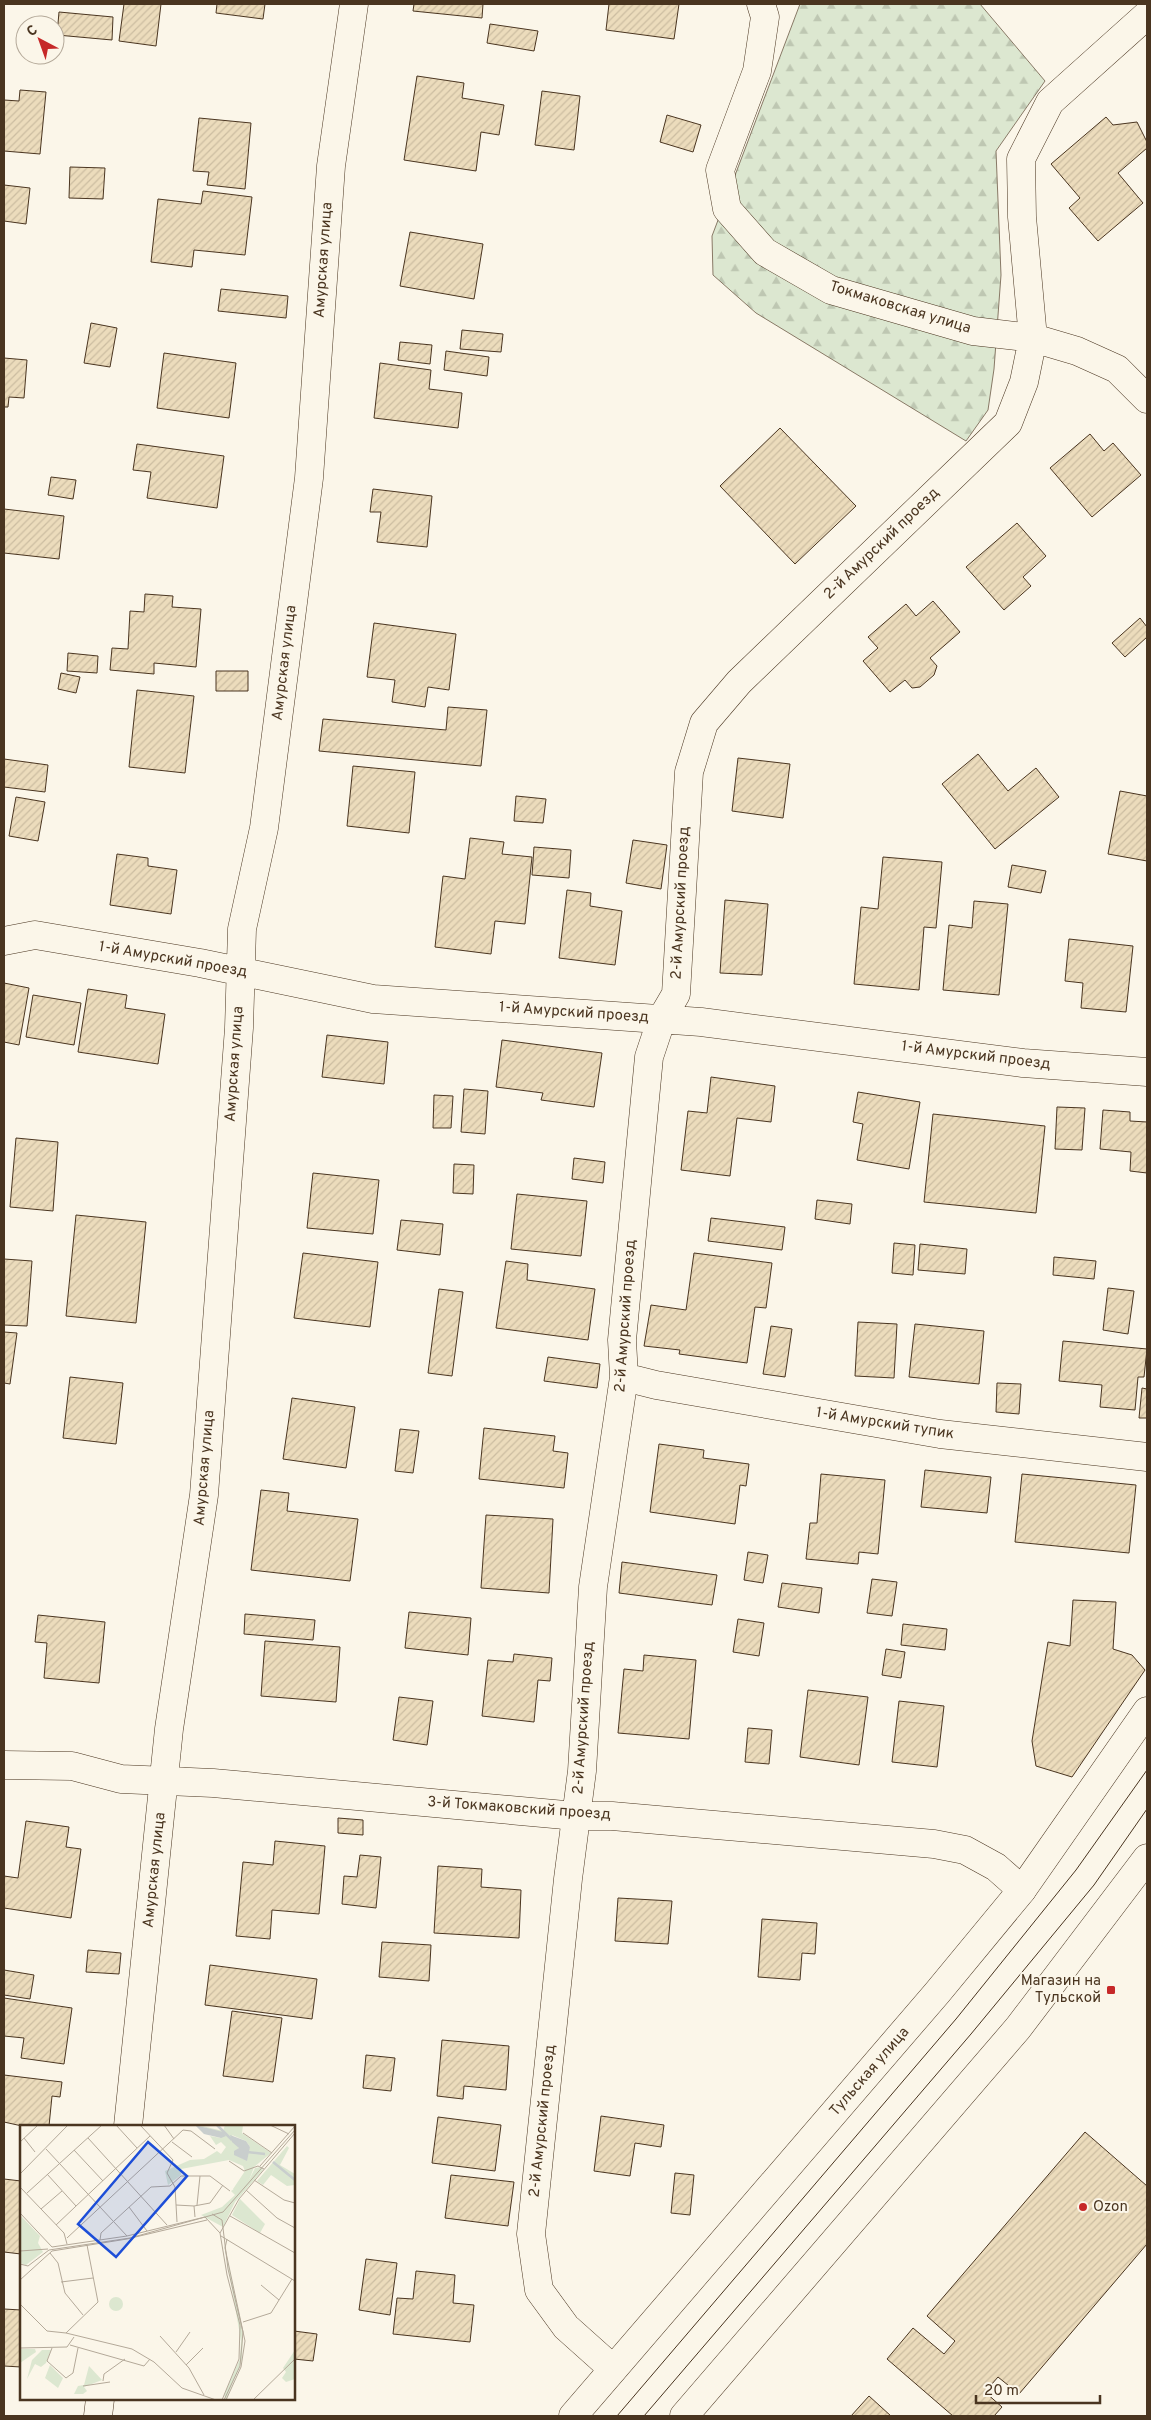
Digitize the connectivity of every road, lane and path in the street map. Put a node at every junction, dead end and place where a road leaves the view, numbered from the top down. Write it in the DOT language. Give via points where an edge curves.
graph roads {
  1 [pos="354,4"];
  2 [pos="761,4"];
  3 [pos="1147,15"];
  4 [pos="1033,338"];
  5 [pos="1147,399"];
  6 [pos="4,941"];
  7 [pos="240,972"];
  8 [pos="662,1018"];
  9 [pos="1147,1072"];
  10 [pos="624,1377"];
  11 [pos="1147,1457"];
  12 [pos="1147,1712"];
  13 [pos="4,1765"];
  14 [pos="165,1782"];
  15 [pos="576,1816"];
  16 [pos="1147,1858"];
  17 [pos="1022,1890"];
  18 [pos="128,2125"];
  19 [pos="613,2369"];
  20 [pos="100,2400"];
  21 [pos="98,2416"];
  22 [pos="573,2416"];
  23 [pos="684,2416"];
  1 -- 7 [label="street, Амурская улица" via="331,166 310,478 264,828 242,928"];
  2 -- 4 [label="street, Токмаковская улица" via="765,17 757,71 720,170 727,209 765,252 831,290 973,331"];
  3 -- 4 [label="street, 2-й Амурский проезд" via="1050,102 1021,159 1022,217"];
  4 -- 5 [label="street, Токмаковская улица" via="1077,351 1117,369"];
  4 -- 8 [label="street, 2-й Амурский проезд" via="1024,382 1008,423 739,682 704,723 689,772 676,994"];
  6 -- 7 [label="street, 1-й Амурский проезд" via="35,935"];
  7 -- 8 [label="street, 1-й Амурский проезд" via="373,999"];
  7 -- 14 [label="street, Амурская улица" via="204,1495 169,1729"];
  8 -- 9 [label="street, 1-й Амурский проезд" via="1023,1063"];
  8 -- 10 [label="street, 2-й Амурский проезд" via="649,1057 622,1340"];
  10 -- 11 [label="street, 1-й Амурский тупик" via="940,1434"];
  10 -- 15 [label="street, 2-й Амурский проезд" via="593,1587 582,1771"];
  12 -- 17 [label="street, Тульская улица"];
  13 -- 14 [label="street, 3-й Токмаковский проезд" via="72,1766 121,1778"];
  14 -- 15 [label="street, 3-й Токмаковский проезд" via="213,1783"];
  14 -- 18 [label="street, Амурская улица"];
  15 -- 17 [label="street, 3-й Токмаковский проезд" via="612,1816 934,1844 964,1850 996,1867"];
  15 -- 19 [label="street, 2-й Амурский проезд" via="531,2234 539,2290 566,2327"];
  16 -- 23 [label="street" via="1018,2028"];
  17 -- 19 [label="street, Тульская улица"];
  19 -- 22 [label="street, Тульская улица"];
  20 -- 21 [label="street"];
}
